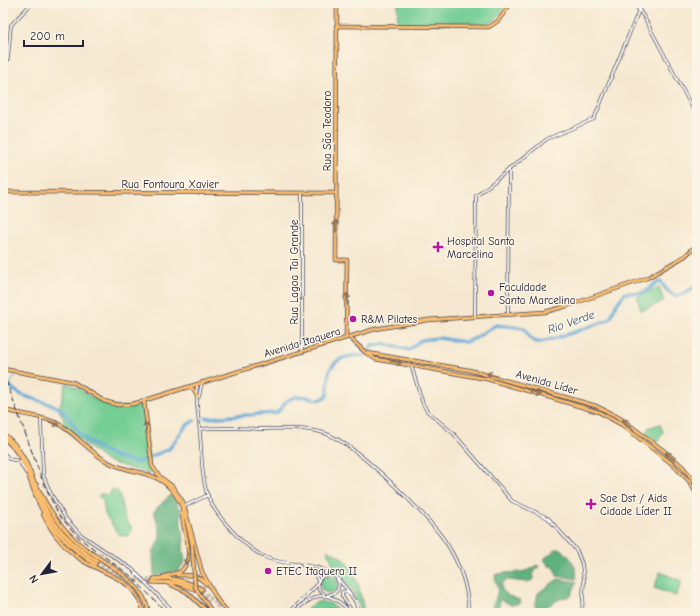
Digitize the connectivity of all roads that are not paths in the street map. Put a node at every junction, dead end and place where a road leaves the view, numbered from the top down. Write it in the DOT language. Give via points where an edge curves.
graph roads {
  1 [pos="6,3"];
  2 [pos="32,3"];
  3 [pos="337,3"];
  4 [pos="511,3"];
  5 [pos="634,3"];
  6 [pos="642,3"];
  7 [pos="3,6"];
  8 [pos="639,9"];
  9 [pos="636,16"];
  10 [pos="644,17"];
  11 [pos="336,26"];
  12 [pos="3,73"];
  13 [pos="697,110"];
  14 [pos="509,169"];
  15 [pos="3,192"];
  16 [pos="302,193"];
  17 [pos="336,193"];
  18 [pos="697,245"];
  19 [pos="508,314"];
  20 [pos="475,316"];
  21 [pos="348,337"];
  22 [pos="302,352"];
  23 [pos="366,353"];
  24 [pos="410,364"];
  25 [pos="3,369"];
  26 [pos="202,382"];
  27 [pos="198,384"];
  28 [pos="189,387"];
  29 [pos="197,396"];
  30 [pos="144,400"];
  31 [pos="198,400"];
  32 [pos="3,410"];
  33 [pos="41,419"];
  34 [pos="200,429"];
  35 [pos="3,435"];
  36 [pos="3,452"];
  37 [pos="153,468"];
  38 [pos="157,474"];
  39 [pos="150,475"];
  40 [pos="33,478"];
  41 [pos="154,478"];
  42 [pos="32,483"];
  43 [pos="697,484"];
  44 [pos="697,494"];
  45 [pos="208,495"];
  46 [pos="184,507"];
  47 [pos="97,556"];
  48 [pos="95,563"];
  49 [pos="109,565"];
  50 [pos="305,566"];
  51 [pos="105,571"];
  52 [pos="332,574"];
  53 [pos="172,575"];
  54 [pos="337,578"];
  55 [pos="162,579"];
  56 [pos="153,580"];
  57 [pos="318,583"];
  58 [pos="201,590"];
  59 [pos="212,591"];
  60 [pos="327,595"];
  61 [pos="355,601"];
  62 [pos="144,613"];
  63 [pos="149,613"];
  64 [pos="175,613"];
  65 [pos="209,613"];
  66 [pos="213,613"];
  67 [pos="229,613"];
  68 [pos="289,613"];
  69 [pos="293,613"];
  70 [pos="352,613"];
  71 [pos="359,613"];
  72 [pos="468,613"];
  73 [pos="582,613"];
  1 -- 7 [label="highway"];
  2 -- 12 [label="street" via="11,25 8,58"];
  3 -- 11 [label="main road, Rua São Teodoro"];
  4 -- 11 [label="main road" via="495,24 486,27"];
  5 -- 8 [label="street"];
  6 -- 8 [label="street"];
  8 -- 9 [label="street"];
  8 -- 10 [label="street"];
  9 -- 10 [label="street"];
  9 -- 14 [label="street" via="594,119 547,139"];
  10 -- 13 [label="street" via="693,109"];
  11 -- 17 [label="main road, Rua São Teodoro"];
  14 -- 19 [label="street"];
  14 -- 20 [label="street" via="476,196"];
  15 -- 16 [label="main road, Rua Fontoura Xavier"];
  16 -- 17 [label="main road, Rua Fontoura Xavier"];
  16 -- 22 [label="street, Rua Lagoa Tai Grande"];
  21 -- 17 [label="main road, Rua São Teodoro, one-way" via="347,260 336,260"];
  18 -- 19 [label="main road" via="669,266 632,283 556,310"];
  19 -- 20 [label="main road"];
  20 -- 21 [label="main road" via="404,323"];
  21 -- 22 [label="main road, Avenida Itaquera"];
  21 -- 23 [label="main road, Avenida Itaquera"];
  22 -- 26 [label="main road, Avenida Itaquera"];
  23 -- 24 [label="main road, Avenida Itaquera, one-way" via="379,360"];
  43 -- 23 [label="main road, Avenida Líder, one-way" via="682,466 663,450 620,418 601,408 473,370"];
  24 -- 44 [label="main road, Avenida Líder, one-way" via="487,379 599,412 622,425 672,463"];
  24 -- 73 [label="street" via="427,411 454,434 512,501 548,518 577,551 584,580"];
  25 -- 30 [label="main road, Avenida Itaquera" via="73,382 110,403 125,405"];
  26 -- 27 [label="main road, Avenida Itaquera"];
  26 -- 31 [label="street"];
  27 -- 28 [label="main road, Avenida Itaquera"];
  27 -- 29 [label="street"];
  28 -- 29 [label="main road"];
  28 -- 30 [label="main road, Avenida Itaquera"];
  29 -- 31 [label="street"];
  37 -- 30 [label="main road, one-way"];
  31 -- 34 [label="street"];
  32 -- 33 [label="main road"];
  33 -- 39 [label="main road, one-way" via="62,426 108,463"];
  33 -- 64 [label="street" via="42,468 51,494 68,521 80,534 128,566"];
  34 -- 45 [label="street"];
  34 -- 72 [label="street" via="310,430 332,436 348,445 424,516 447,544 464,580"];
  35 -- 40 [label="highway" via="23,455"];
  35 -- 42 [label="highway" via="21,457"];
  36 -- 42 [label="street" via="10,459 20,461"];
  37 -- 38 [label="main road"];
  37 -- 39 [label="main road"];
  38 -- 41 [label="main road" via="154,474"];
  38 -- 46 [label="main road" via="175,490"];
  39 -- 41 [label="main road"];
  40 -- 47 [label="main road" via="55,518 77,542"];
  40 -- 48 [label="highway" via="45,508 58,527"];
  41 -- 46 [label="main road" via="169,487"];
  42 -- 48 [label="highway" via="39,503 55,528 65,540"];
  45 -- 46 [label="street"];
  45 -- 50 [label="street" via="225,522 252,549 277,561"];
  46 -- 53 [label="main road, one-way" via="187,562 180,572"];
  46 -- 59 [label="main road" via="199,563"];
  46 -- 66 [label="main road, bridge" via="192,544 195,587"];
  47 -- 48 [label="main road" via="99,563"];
  47 -- 49 [label="main road"];
  48 -- 51 [label="main road"];
  49 -- 51 [label="main road" via="103,565"];
  49 -- 63 [label="main road" via="140,592"];
  50 -- 52 [label="street" via="323,569"];
  50 -- 57 [label="street" via="313,571"];
  51 -- 62 [label="main road" via="128,585 140,601"];
  52 -- 54 [label="street"];
  52 -- 57 [label="street" via="325,574"];
  53 -- 55 [label="main road"];
  53 -- 59 [label="main road" via="197,576"];
  54 -- 60 [label="street" via="338,589 334,594"];
  54 -- 61 [label="street"];
  55 -- 56 [label="highway"];
  55 -- 58 [label="highway"];
  55 -- 65 [label="main road" via="186,592"];
  57 -- 60 [label="street" via="319,590"];
  57 -- 68 [label="street"];
  59 -- 67 [label="main road"];
  60 -- 69 [label="street" via="312,597"];
  60 -- 70 [label="street" via="338,600"];
  61 -- 70 [label="street" via="347,591 342,592"];
  61 -- 71 [label="street"];
}
